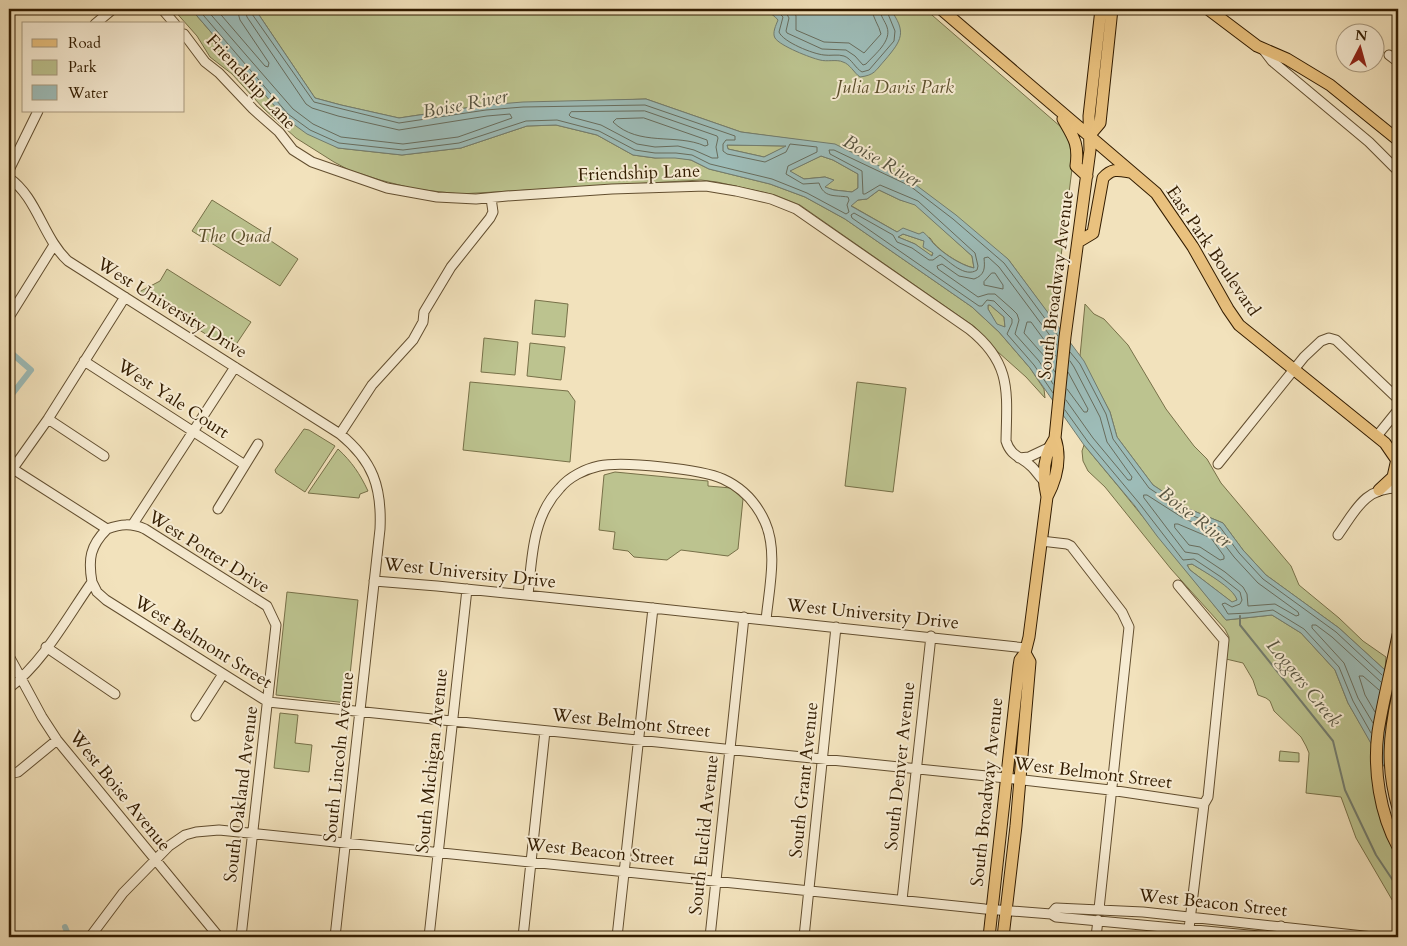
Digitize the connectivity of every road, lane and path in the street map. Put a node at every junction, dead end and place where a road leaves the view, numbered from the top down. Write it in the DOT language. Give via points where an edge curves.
graph roads {
  1 [pos="112,9"];
  2 [pos="162,9"];
  3 [pos="942,9"];
  4 [pos="1101,9"];
  5 [pos="1112,9"];
  6 [pos="1208,9"];
  7 [pos="97,22"];
  8 [pos="173,22"];
  9 [pos="185,35"];
  10 [pos="1262,48"];
  11 [pos="1389,55"];
  12 [pos="1398,62"];
  13 [pos="1056,108"];
  14 [pos="38,112"];
  15 [pos="1089,136"];
  16 [pos="1398,140"];
  17 [pos="9,170"];
  18 [pos="1398,171"];
  19 [pos="1130,172"];
  20 [pos="1087,176"];
  21 [pos="9,178"];
  22 [pos="491,198"];
  23 [pos="1078,242"];
  24 [pos="54,245"];
  25 [pos="125,297"];
  26 [pos="9,317"];
  27 [pos="84,361"];
  28 [pos="235,367"];
  29 [pos="1294,370"];
  30 [pos="1398,400"];
  31 [pos="1398,410"];
  32 [pos="48,419"];
  33 [pos="192,431"];
  34 [pos="340,434"];
  35 [pos="1377,436"];
  36 [pos="1055,438"];
  37 [pos="258,444"];
  38 [pos="1398,446"];
  39 [pos="1048,448"];
  40 [pos="104,456"];
  41 [pos="1019,458"];
  42 [pos="1398,460"];
  43 [pos="1218,464"];
  44 [pos="245,465"];
  45 [pos="11,471"];
  46 [pos="1043,480"];
  47 [pos="1398,488"];
  48 [pos="1379,490"];
  49 [pos="1047,498"];
  50 [pos="218,509"];
  51 [pos="133,524"];
  52 [pos="107,529"];
  53 [pos="1338,535"];
  54 [pos="1041,541"];
  55 [pos="374,581"];
  56 [pos="92,582"];
  57 [pos="1178,585"];
  58 [pos="467,589"];
  59 [pos="528,595"];
  60 [pos="653,608"];
  61 [pos="744,618"];
  62 [pos="766,620"];
  63 [pos="276,625"];
  64 [pos="836,626"];
  65 [pos="1398,635"];
  66 [pos="930,636"];
  67 [pos="46,647"];
  68 [pos="1026,651"];
  69 [pos="9,656"];
  70 [pos="223,674"];
  71 [pos="21,679"];
  72 [pos="9,688"];
  73 [pos="115,694"];
  74 [pos="1398,694"];
  75 [pos="268,702"];
  76 [pos="360,712"];
  77 [pos="196,716"];
  78 [pos="453,722"];
  79 [pos="545,731"];
  80 [pos="57,740"];
  81 [pos="638,740"];
  82 [pos="729,750"];
  83 [pos="823,760"];
  84 [pos="916,769"];
  85 [pos="9,774"];
  86 [pos="1006,778"];
  87 [pos="1020,780"];
  88 [pos="1110,790"];
  89 [pos="1204,804"];
  90 [pos="1398,808"];
  91 [pos="253,833"];
  92 [pos="346,842"];
  93 [pos="1398,847"];
  94 [pos="439,852"];
  95 [pos="155,859"];
  96 [pos="531,862"];
  97 [pos="624,871"];
  98 [pos="716,881"];
  99 [pos="808,890"];
  100 [pos="902,900"];
  101 [pos="992,909"];
  102 [pos="1099,909"];
  103 [pos="1007,910"];
  104 [pos="1051,914"];
  105 [pos="1191,917"];
  106 [pos="1098,920"];
  107 [pos="1281,926"];
  108 [pos="1189,933"];
  109 [pos="90,937"];
  110 [pos="219,937"];
  111 [pos="241,937"];
  112 [pos="335,937"];
  113 [pos="429,937"];
  114 [pos="523,937"];
  115 [pos="617,937"];
  116 [pos="710,937"];
  117 [pos="804,937"];
  118 [pos="989,937"];
  119 [pos="1003,937"];
  120 [pos="1096,937"];
  121 [pos="1270,937"];
  122 [pos="1280,937"];
  123 [pos="1373,937"];
  1 -- 7 [label="street"];
  2 -- 8 [label="street"];
  3 -- 13 [label="main road, East Park Boulevard"];
  4 -- 15 [label="main road, South Broadway Avenue"];
  5 -- 15 [label="main road, South Broadway Avenue" via="1100,124"];
  6 -- 10 [label="main road"];
  9 -- 22 [label="street, Friendship Lane" via="205,62 279,132 293,150 312,162 409,193 459,199"];
  10 -- 16 [label="main road" via="1330,85"];
  10 -- 18 [label="street" via="1272,61 1369,142"];
  11 -- 12 [label="street"];
  13 -- 15 [label="main road, East Park Boulevard"];
  13 -- 20 [label="main road" via="1076,140 1076,166"];
  14 -- 17 [label="street"];
  15 -- 19 [label="main road, East Park Boulevard"];
  15 -- 20 [label="main road, South Broadway Avenue"];
  19 -- 23 [label="main road" via="1116,170 1103,178 1093,233"];
  19 -- 29 [label="main road, East Park Boulevard" via="1156,193 1236,321"];
  20 -- 23 [label="main road, South Broadway Avenue"];
  21 -- 24 [label="street, West University Drive" via="22,190"];
  22 -- 34 [label="street" via="490,218 451,267 424,312 423,322 413,340 372,385"];
  22 -- 41 [label="street, Friendship Lane" via="690,186 716,187 781,202 796,209 981,340 1004,376 1006,441"];
  23 -- 36 [label="main road, South Broadway Avenue"];
  24 -- 25 [label="street, West University Drive" via="68,261"];
  24 -- 26 [label="street"];
  25 -- 27 [label="street"];
  25 -- 28 [label="street, West University Drive"];
  27 -- 32 [label="street"];
  27 -- 33 [label="street, West Yale Court"];
  28 -- 33 [label="street"];
  28 -- 34 [label="street, West University Drive"];
  29 -- 30 [label="street" via="1321,341 1336,340"];
  29 -- 35 [label="main road, East Park Boulevard"];
  29 -- 43 [label="street"];
  31 -- 35 [label="street"];
  32 -- 40 [label="street"];
  32 -- 45 [label="street"];
  33 -- 44 [label="street, West Yale Court"];
  33 -- 51 [label="street"];
  34 -- 55 [label="street, West University Drive" via="361,454 375,478 379,493 380,529"];
  35 -- 38 [label="main road"];
  35 -- 42 [label="main road, East Park Boulevard"];
  36 -- 39 [label="main road, South Broadway Avenue"];
  36 -- 49 [label="main road, South Broadway Avenue" via="1059,450 1055,482"];
  37 -- 44 [label="street"];
  39 -- 41 [label="street"];
  39 -- 46 [label="main road, South Broadway Avenue"];
  41 -- 46 [label="street, Friendship Lane"];
  42 -- 48 [label="main road" via="1393,477"];
  44 -- 50 [label="street"];
  45 -- 52 [label="street"];
  46 -- 49 [label="main road, South Broadway Avenue"];
  47 -- 48 [label="street"];
  48 -- 53 [label="street" via="1370,494"];
  49 -- 54 [label="main road, South Broadway Avenue"];
  51 -- 52 [label="street, West Potter Drive" via="119,524"];
  51 -- 63 [label="street, West Potter Drive" via="267,606"];
  52 -- 56 [label="street" via="93,549 89,567"];
  54 -- 68 [label="main road, South Broadway Avenue"];
  54 -- 88 [label="street" via="1071,546 1122,612 1129,627"];
  55 -- 58 [label="street, West University Drive"];
  55 -- 76 [label="street, South Lincoln Avenue"];
  56 -- 67 [label="street"];
  56 -- 70 [label="street, West Belmont Street" via="106,600"];
  57 -- 89 [label="street" via="1224,640 1208,798"];
  58 -- 59 [label="street, West University Drive"];
  58 -- 78 [label="street, South Michigan Avenue"];
  59 -- 60 [label="street, West University Drive"];
  59 -- 62 [label="street" via="539,522 547,504 560,488 581,473 617,464 701,472 724,480 748,495 766,523 771,562"];
  60 -- 61 [label="street, West University Drive"];
  60 -- 81 [label="street"];
  61 -- 62 [label="street, West University Drive"];
  61 -- 82 [label="street, South Euclid Avenue"];
  62 -- 64 [label="street, West University Drive"];
  63 -- 75 [label="street, South Oakland Avenue"];
  64 -- 66 [label="street, West University Drive"];
  64 -- 83 [label="street, South Grant Avenue"];
  65 -- 93 [label="main road" via="1376,752 1381,798"];
  66 -- 68 [label="street, West University Drive"];
  66 -- 84 [label="street, South Denver Avenue"];
  67 -- 71 [label="street"];
  67 -- 73 [label="street"];
  68 -- 86 [label="main road, South Broadway Avenue" via="1019,666"];
  68 -- 87 [label="main road, South Broadway Avenue" via="1030,662"];
  69 -- 71 [label="street, West Boise Avenue"];
  70 -- 75 [label="street, West Belmont Street"];
  70 -- 77 [label="street"];
  71 -- 72 [label="street"];
  71 -- 80 [label="street, West Boise Avenue"];
  74 -- 90 [label="main road" via="1389,748"];
  75 -- 76 [label="street, West Belmont Street"];
  75 -- 91 [label="street, South Oakland Avenue"];
  76 -- 78 [label="street, West Belmont Street"];
  76 -- 92 [label="street, South Lincoln Avenue"];
  78 -- 79 [label="street, West Belmont Street"];
  78 -- 94 [label="street, South Michigan Avenue"];
  79 -- 81 [label="street, West Belmont Street"];
  79 -- 96 [label="street"];
  80 -- 85 [label="street" via="18,772"];
  80 -- 95 [label="street, West Boise Avenue"];
  81 -- 82 [label="street, West Belmont Street"];
  81 -- 97 [label="street"];
  82 -- 83 [label="street, West Belmont Street"];
  82 -- 98 [label="street, South Euclid Avenue"];
  83 -- 84 [label="street, West Belmont Street"];
  83 -- 99 [label="street, South Grant Avenue"];
  84 -- 86 [label="street, West Belmont Street"];
  84 -- 100 [label="street, South Denver Avenue"];
  86 -- 87 [label="street, West Belmont Street"];
  86 -- 101 [label="main road, South Broadway Avenue"];
  87 -- 88 [label="street, West Belmont Street"];
  87 -- 103 [label="main road, South Broadway Avenue"];
  88 -- 89 [label="street, West Belmont Street"];
  88 -- 102 [label="street"];
  89 -- 105 [label="street"];
  91 -- 92 [label="street, West Beacon Street"];
  91 -- 95 [label="street, West Beacon Street" via="196,832 185,835"];
  91 -- 111 [label="street, South Oakland Avenue"];
  92 -- 94 [label="street, West Beacon Street"];
  92 -- 112 [label="street, South Lincoln Avenue"];
  94 -- 96 [label="street, West Beacon Street"];
  94 -- 113 [label="street, South Michigan Avenue"];
  95 -- 109 [label="street, West Beacon Street" via="123,893"];
  95 -- 110 [label="street, West Boise Avenue"];
  96 -- 97 [label="street, West Beacon Street"];
  96 -- 114 [label="street"];
  97 -- 98 [label="street, West Beacon Street"];
  97 -- 115 [label="street"];
  98 -- 99 [label="street, West Beacon Street"];
  98 -- 116 [label="street, South Euclid Avenue"];
  99 -- 100 [label="street, West Beacon Street"];
  99 -- 117 [label="street, South Grant Avenue"];
  100 -- 101 [label="street, West Beacon Street"];
  101 -- 103 [label="street, West Beacon Street"];
  101 -- 118 [label="main road, South Broadway Avenue"];
  102 -- 104 [label="street, West Beacon Street" via="1056,908"];
  102 -- 105 [label="street, West Beacon Street"];
  103 -- 104 [label="street, West Beacon Street"];
  103 -- 119 [label="main road, South Broadway Avenue"];
  104 -- 106 [label="street, West Beacon Street"];
  105 -- 107 [label="street, West Beacon Street"];
  105 -- 108 [label="street"];
  106 -- 108 [label="street, West Beacon Street"];
  106 -- 120 [label="street"];
  107 -- 122 [label="street"];
  107 -- 123 [label="street, West Beacon Street"];
  108 -- 121 [label="street, West Beacon Street"];
}
